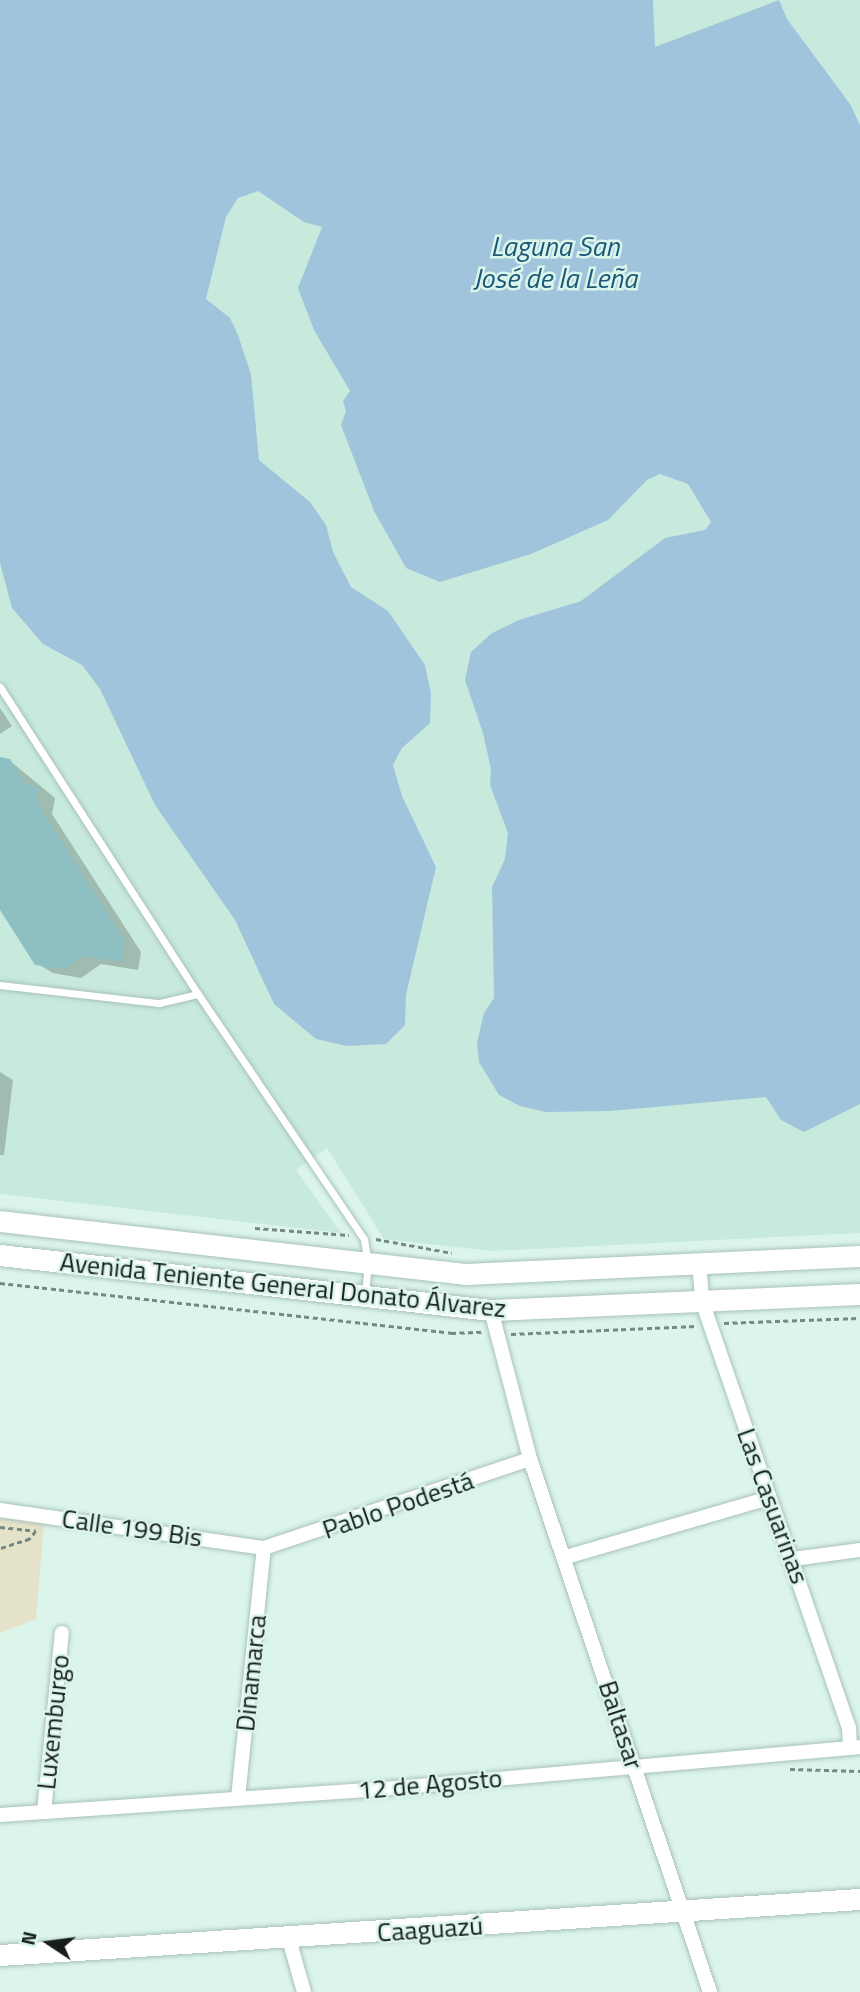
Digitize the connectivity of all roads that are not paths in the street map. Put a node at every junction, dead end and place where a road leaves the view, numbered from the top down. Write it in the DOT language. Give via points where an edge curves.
graph roads {
  1 [pos="0,687"];
  2 [pos="0,985"];
  3 [pos="198,993"];
  4 [pos="0,1221"];
  5 [pos="0,1255"];
  6 [pos="860,1256"];
  7 [pos="699,1263"];
  8 [pos="368,1264"];
  9 [pos="860,1294"];
  10 [pos="365,1297"];
  11 [pos="702,1301"];
  12 [pos="491,1310"];
  13 [pos="530,1460"];
  14 [pos="769,1498"];
  15 [pos="0,1510"];
  16 [pos="264,1548"];
  17 [pos="860,1550"];
  18 [pos="566,1557"];
  19 [pos="793,1559"];
  20 [pos="62,1633"];
  21 [pos="855,1748"];
  22 [pos="635,1766"];
  23 [pos="238,1798"];
  24 [pos="44,1812"];
  25 [pos="0,1815"];
  26 [pos="860,1899"];
  27 [pos="683,1913"];
  28 [pos="289,1939"];
  29 [pos="0,1955"];
  30 [pos="304,1992"];
  31 [pos="710,1992"];
  1 -- 3 [label="lane"];
  2 -- 3 [label="lane" via="159,1003"];
  3 -- 8 [label="lane" via="363,1237"];
  4 -- 8 [label="main road, Avenida Teniente General Donato Álvarez"];
  5 -- 10 [label="main road, Avenida Teniente General Donato Álvarez"];
  6 -- 7 [label="main road, Avenida Teniente General Donato Álvarez"];
  7 -- 8 [label="main road, Avenida Teniente General Donato Álvarez" via="474,1274"];
  7 -- 11 [label="street, Las Casuarinas"];
  8 -- 10 [label="lane"];
  9 -- 11 [label="main road, Avenida Teniente General Donato Álvarez"];
  10 -- 12 [label="main road, Avenida Teniente General Donato Álvarez"];
  11 -- 12 [label="main road, Avenida Teniente General Donato Álvarez"];
  11 -- 14 [label="street, Las Casuarinas"];
  12 -- 13 [label="street, Baltasar"];
  13 -- 16 [label="street, Pablo Podestá"];
  13 -- 18 [label="street, Baltasar"];
  14 -- 18 [label="street"];
  14 -- 19 [label="street, Las Casuarinas"];
  15 -- 16 [label="street, Calle 199 Bis"];
  16 -- 23 [label="street, Dinamarca"];
  17 -- 19 [label="street"];
  18 -- 22 [label="street, Baltasar"];
  19 -- 21 [label="street, Las Casuarinas"];
  20 -- 24 [label="street, Luxemburgo"];
  21 -- 22 [label="street, 12 de Agosto"];
  22 -- 23 [label="street, 12 de Agosto"];
  22 -- 27 [label="street, Baltasar"];
  23 -- 24 [label="street, 12 de Agosto"];
  24 -- 25 [label="street, 12 de Agosto"];
  26 -- 27 [label="main road, Caaguazú"];
  27 -- 28 [label="main road, Caaguazú"];
  27 -- 31 [label="street, Baltasar"];
  28 -- 29 [label="main road, Caaguazú"];
  28 -- 30 [label="street"];
}
